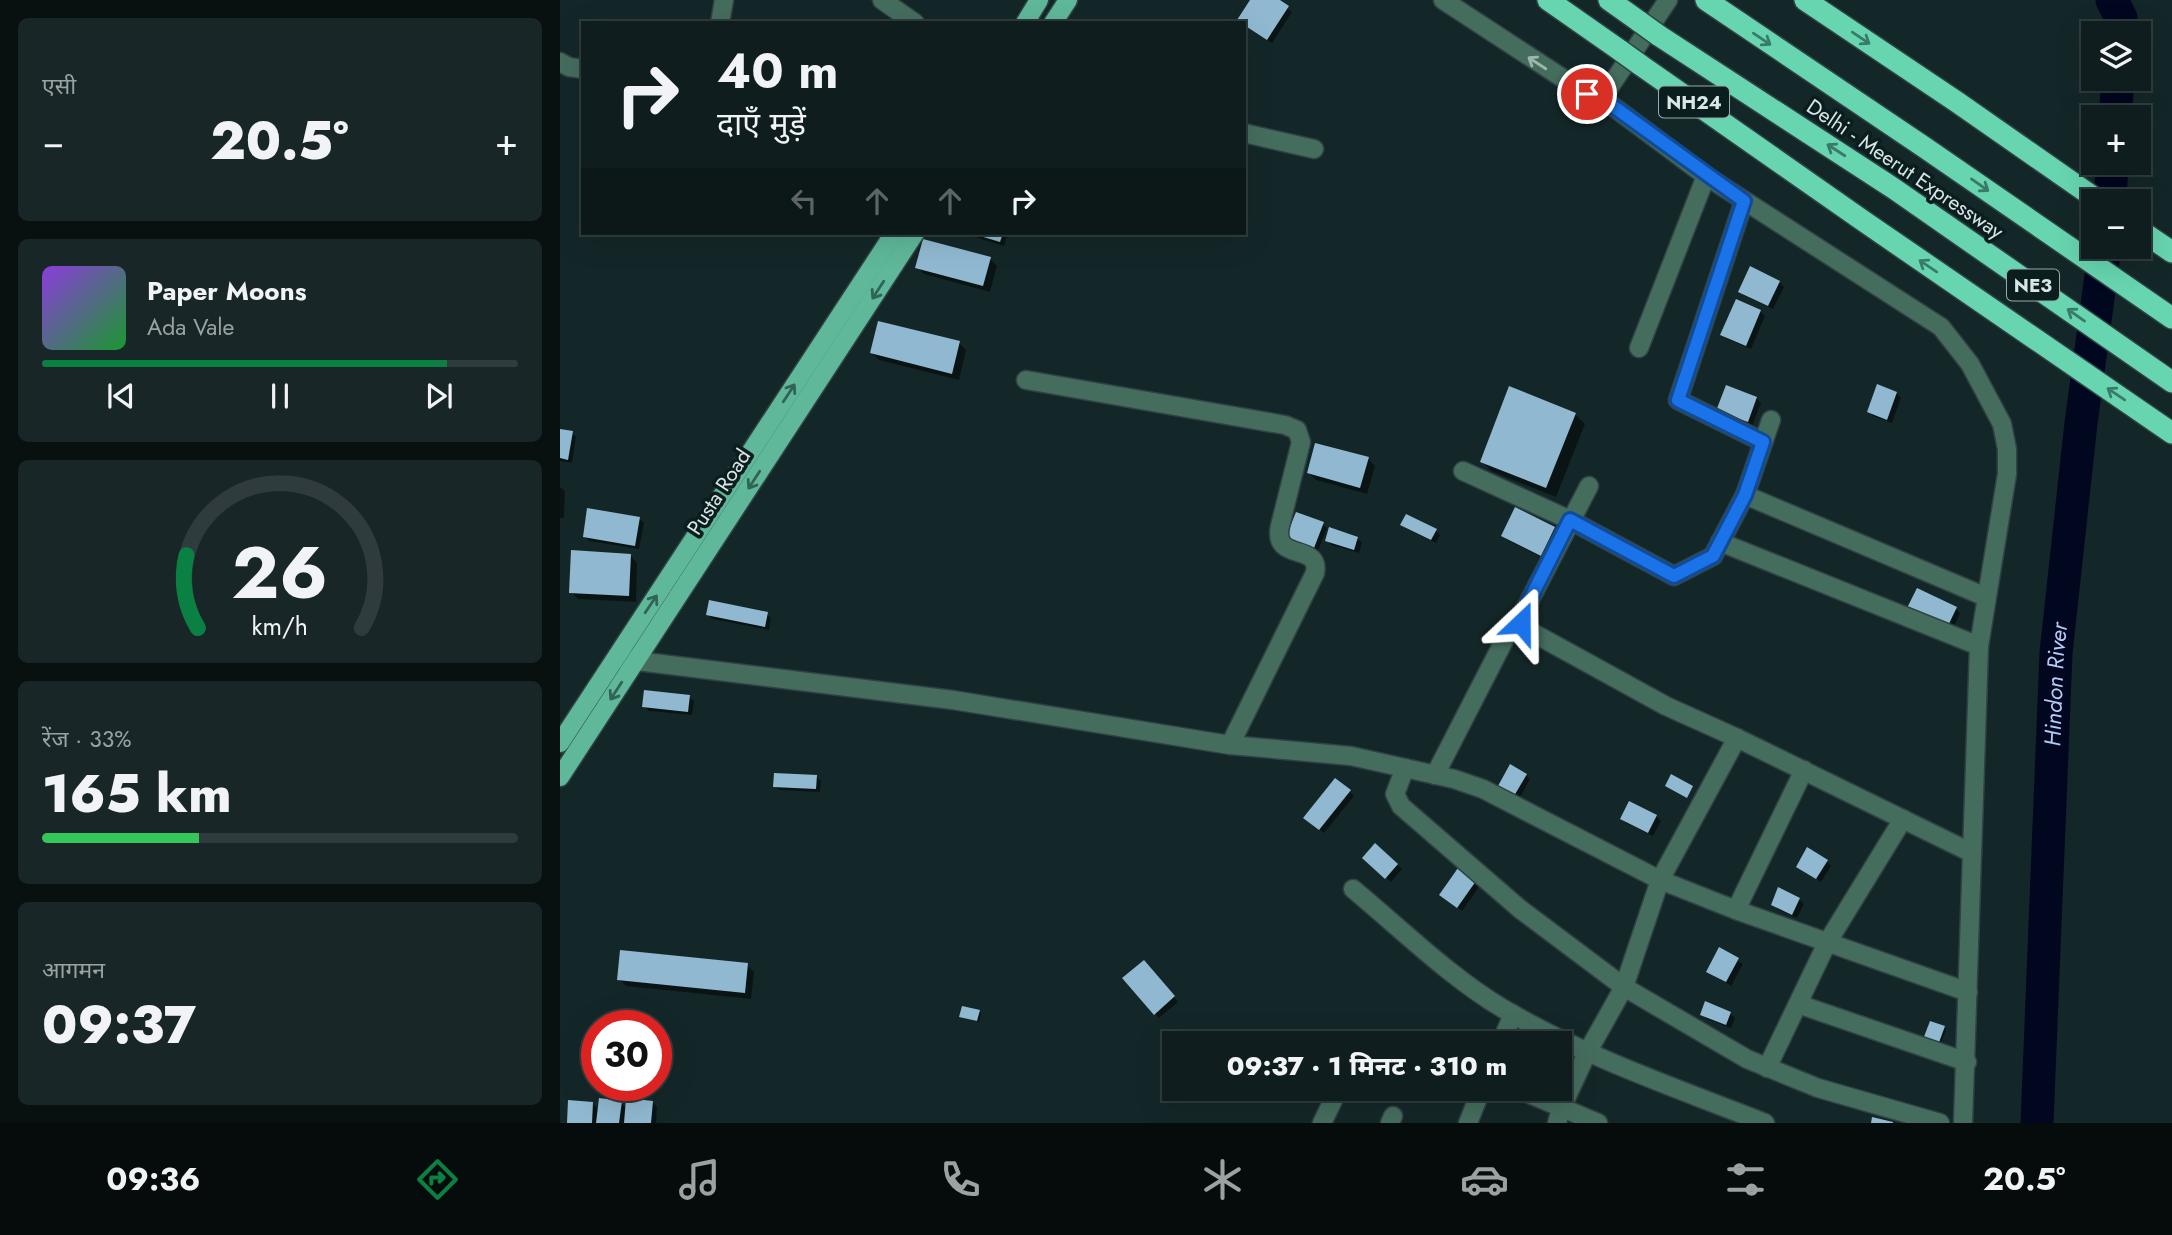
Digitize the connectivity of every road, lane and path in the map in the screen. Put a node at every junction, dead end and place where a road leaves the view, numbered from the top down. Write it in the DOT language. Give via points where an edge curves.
graph roads {
  1 [pos="724,0"];
  2 [pos="882,0"];
  3 [pos="1039,0"];
  4 [pos="1068,0"];
  5 [pos="1443,0"];
  6 [pos="1548,0"];
  7 [pos="1609,0"];
  8 [pos="1668,0"];
  9 [pos="1706,0"];
  10 [pos="1805,0"];
  11 [pos="720,21"];
  12 [pos="912,21"];
  13 [pos="1026,21"];
  14 [pos="1054,21"];
  15 [pos="560,62"];
  16 [pos="581,69"];
  17 [pos="1599,96"];
  18 [pos="1246,133"];
  19 [pos="1314,149"];
  20 [pos="1706,176"];
  21 [pos="2082,189"];
  22 [pos="1744,201"];
  23 [pos="893,235"];
  24 [pos="914,235"];
  25 [pos="2151,238"];
  26 [pos="2172,252"];
  27 [pos="2172,318"];
  28 [pos="1639,348"];
  29 [pos="1026,380"];
  30 [pos="2172,382"];
  31 [pos="1771,420"];
  32 [pos="2172,433"];
  33 [pos="1763,442"];
  34 [pos="1463,471"];
  35 [pos="1589,486"];
  36 [pos="1745,495"];
  37 [pos="1570,520"];
  38 [pos="1720,542"];
  39 [pos="1986,597"];
  40 [pos="1520,621"];
  41 [pos="1979,646"];
  42 [pos="614,658"];
  43 [pos="635,662"];
  44 [pos="1737,738"];
  45 [pos="560,743"];
  46 [pos="1230,745"];
  47 [pos="1405,768"];
  48 [pos="1804,770"];
  49 [pos="1435,775"];
  50 [pos="560,777"];
  51 [pos="1903,819"];
  52 [pos="1972,853"];
  53 [pos="1660,880"];
  54 [pos="1353,889"];
  55 [pos="1736,910"];
  56 [pos="1827,943"];
  57 [pos="1624,987"];
  58 [pos="1968,992"];
  59 [pos="1798,1004"];
  60 [pos="1513,1014"];
  61 [pos="1506,1031"];
  62 [pos="1587,1053"];
  63 [pos="1967,1062"];
  64 [pos="1767,1068"];
  65 [pos="1333,1101"];
  66 [pos="1477,1101"];
  67 [pos="1535,1101"];
  68 [pos="1559,1116"];
  69 [pos="1322,1123"];
  70 [pos="1468,1123"];
  71 [pos="1598,1123"];
  72 [pos="1765,1123"];
  73 [pos="1940,1123"];
  74 [pos="1963,1123"];
  1 -- 11 [label="street"];
  2 -- 12 [label="street"];
  3 -- 13 [label="main road"];
  4 -- 14 [label="main road"];
  17 -- 5 [label="street, one-way" via="1554,74"];
  32 -- 6 [label="highway, NH24, one-way, bridge"];
  30 -- 7 [label="highway, Delhi - Meerut Expressway / NE3, one-way, bridge" via="1893,187"];
  8 -- 17 [label="street"];
  9 -- 27 [label="highway, Delhi - Meerut Expressway / NE3, one-way"];
  10 -- 21 [label="highway, one-way"];
  15 -- 16 [label="street"];
  17 -- 20 [label="street"];
  18 -- 19 [label="street"];
  20 -- 22 [label="street"];
  20 -- 28 [label="street"];
  22 -- 33 [label="street" via="1678,400"];
  22 -- 39 [label="street" via="1941,327 1970,364 2002,424 2007,449 2007,474"];
  42 -- 23 [label="main road, Pusta Road, one-way"];
  24 -- 43 [label="main road, Pusta Road, one-way"];
  25 -- 26 [label="highway"];
  29 -- 46 [label="street" via="1297,430 1301,442 1279,539 1287,548 1314,559 1315,573"];
  31 -- 33 [label="street"];
  33 -- 36 [label="street"];
  34 -- 37 [label="street"];
  35 -- 37 [label="street"];
  36 -- 38 [label="street"];
  36 -- 39 [label="street"];
  37 -- 38 [label="street" via="1674,576 1713,556"];
  37 -- 40 [label="street"];
  38 -- 41 [label="street"];
  39 -- 41 [label="street"];
  40 -- 44 [label="street" via="1530,632 1666,706"];
  40 -- 49 [label="street" via="1508,633"];
  41 -- 52 [label="street"];
  42 -- 43 [label="street"];
  42 -- 45 [label="main road, Pusta Road"];
  43 -- 46 [label="street" via="953,700"];
  43 -- 50 [label="main road, Pusta Road, one-way"];
  44 -- 48 [label="street"];
  44 -- 53 [label="street"];
  46 -- 47 [label="street" via="1351,756"];
  47 -- 49 [label="street"];
  47 -- 57 [label="street" via="1395,794 1401,806 1520,908"];
  48 -- 51 [label="street"];
  48 -- 55 [label="street"];
  49 -- 53 [label="street" via="1483,789"];
  51 -- 52 [label="street"];
  51 -- 56 [label="street"];
  52 -- 58 [label="street"];
  53 -- 55 [label="street"];
  53 -- 57 [label="street"];
  54 -- 60 [label="street" via="1460,978"];
  55 -- 56 [label="street"];
  56 -- 58 [label="street"];
  56 -- 59 [label="street"];
  57 -- 62 [label="street"];
  57 -- 64 [label="street"];
  58 -- 63 [label="street"];
  59 -- 63 [label="street"];
  59 -- 64 [label="street"];
  60 -- 61 [label="street"];
  60 -- 62 [label="street"];
  62 -- 68 [label="street"];
  62 -- 72 [label="street"];
  63 -- 74 [label="street"];
  64 -- 73 [label="street" via="1818,1088"];
  65 -- 69 [label="street"];
  66 -- 70 [label="street"];
  67 -- 68 [label="street"];
  68 -- 71 [label="street"];
}
